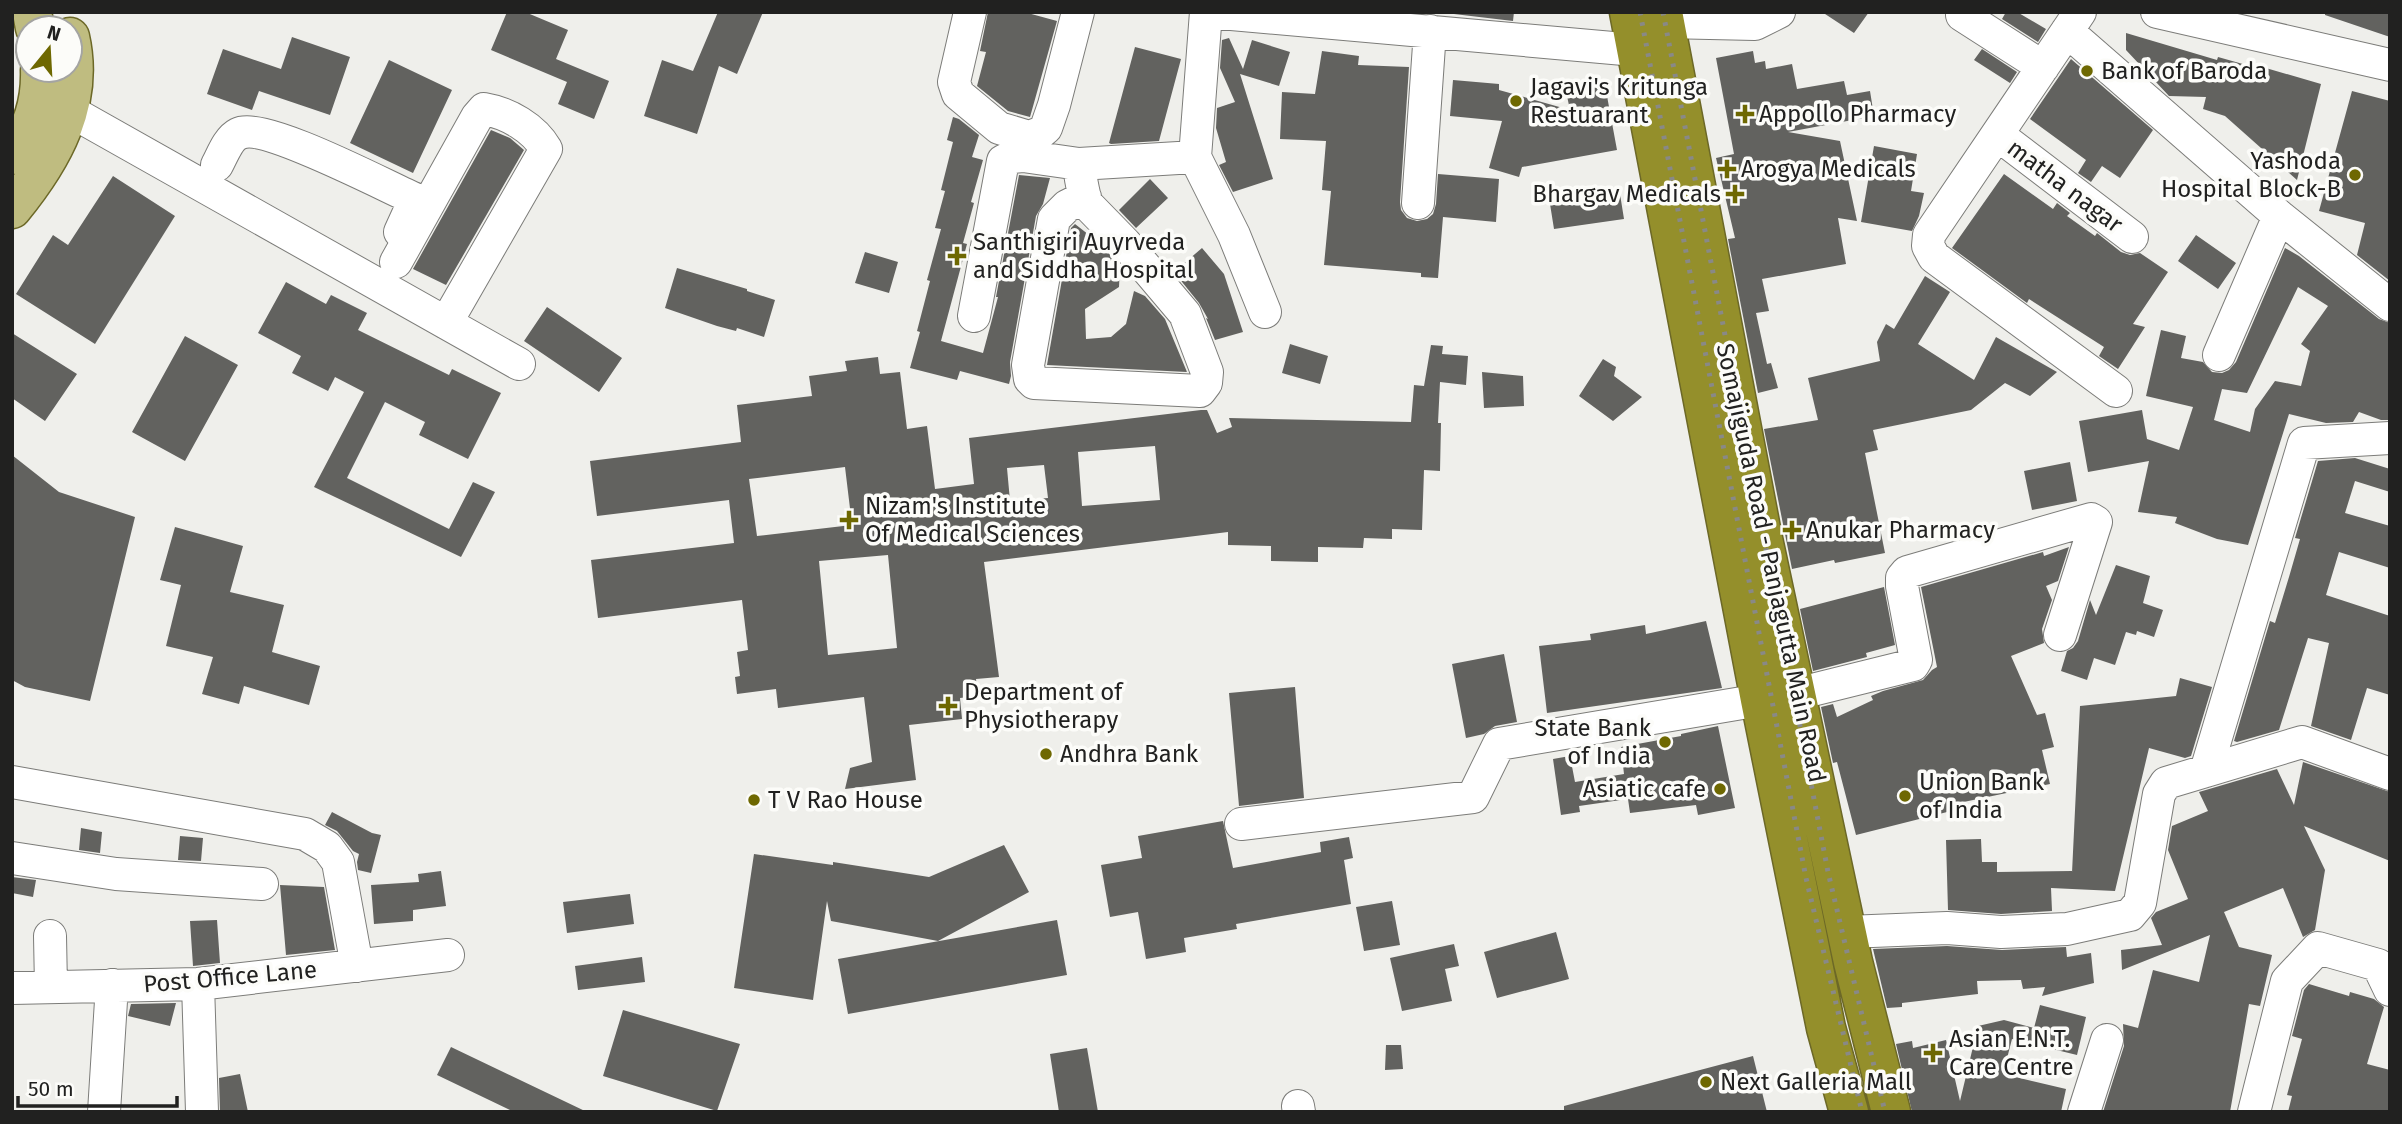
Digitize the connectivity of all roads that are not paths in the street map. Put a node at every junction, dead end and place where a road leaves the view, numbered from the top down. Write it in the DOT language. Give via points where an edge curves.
graph roads {
  1 [pos="970,12"];
  2 [pos="1078,12"];
  3 [pos="1207,12"];
  4 [pos="1779,12"];
  5 [pos="2157,12"];
  6 [pos="1652,15"];
  7 [pos="1962,15"];
  8 [pos="2074,22"];
  9 [pos="1430,31"];
  10 [pos="1635,50"];
  11 [pos="2390,65"];
  12 [pos="2043,67"];
  13 [pos="41,84"];
  14 [pos="74,84"];
  15 [pos="70,111"];
  16 [pos="1998,135"];
  17 [pos="12,155"];
  18 [pos="1195,157"];
  19 [pos="1079,164"];
  20 [pos="217,165"];
  21 [pos="1084,197"];
  22 [pos="1418,203"];
  23 [pos="12,209"];
  24 [pos="2279,216"];
  25 [pos="2132,237"];
  26 [pos="387,273"];
  27 [pos="2390,305"];
  28 [pos="1265,312"];
  29 [pos="974,316"];
  30 [pos="446,323"];
  31 [pos="2219,355"];
  32 [pos="519,364"];
  33 [pos="2116,391"];
  34 [pos="2390,438"];
  35 [pos="2060,635"];
  36 [pos="1780,711"];
  37 [pos="2388,768"];
  38 [pos="2206,771"];
  39 [pos="12,782"];
  40 [pos="1241,824"];
  41 [pos="12,858"];
  42 [pos="262,884"];
  43 [pos="1847,932"];
  44 [pos="50,936"];
  45 [pos="448,955"];
  46 [pos="357,966"];
  47 [pos="198,984"];
  48 [pos="112,985"];
  49 [pos="51,987"];
  50 [pos="12,988"];
  51 [pos="2390,990"];
  52 [pos="2107,1040"];
  53 [pos="104,1112"];
  54 [pos="202,1112"];
  55 [pos="1849,1112"];
  56 [pos="1891,1112"];
  57 [pos="2084,1112"];
  58 [pos="2254,1112"];
  1 -- 2 [label="street" via="954,82 958,94 999,128 1029,137 1046,128"];
  3 -- 9 [label="street"];
  3 -- 18 [label="street"];
  4 -- 6 [label="street" via="1755,24"];
  5 -- 11 [label="street"];
  6 -- 10 [label="highway, Somajiguda Road - Panjagutta Main Road"];
  6 -- 36 [label="highway, Somajiguda Road - Panjagutta Main Road" via="1759,521"];
  7 -- 12 [label="street"];
  8 -- 12 [label="street"];
  8 -- 24 [label="street"];
  9 -- 10 [label="street"];
  9 -- 22 [label="street"];
  10 -- 36 [label="highway, Somajiguda Road - Panjagutta Main Road"];
  12 -- 16 [label="street"];
  13 -- 17 [label="main road" via="34,120"];
  14 -- 15 [label="main road"];
  15 -- 23 [label="main road" via="56,144"];
  15 -- 26 [label="street"];
  16 -- 25 [label="street, matha nagar"];
  16 -- 33 [label="street" via="1929,235 1928,246 1934,257"];
  18 -- 19 [label="street"];
  18 -- 28 [label="street"];
  19 -- 21 [label="street"];
  19 -- 29 [label="street" via="1023,156 1003,162"];
  20 -- 26 [label="street" via="234,137 251,131 285,140 415,200"];
  21 -- 21 [label="street" via="1054,219 1028,365 1030,379 1034,383 1199,391 1207,372 1185,314"];
  24 -- 27 [label="street"];
  24 -- 31 [label="street"];
  26 -- 30 [label="street"];
  26 -- 30 [label="street" via="484,109 538,135 546,149"];
  30 -- 32 [label="street"];
  34 -- 38 [label="street" via="2304,443"];
  35 -- 36 [label="street" via="2096,523 2091,519 1906,572 1902,586 1916,660 1913,665"];
  36 -- 40 [label="street" via="1499,744 1473,797"];
  36 -- 43 [label="highway, Somajiguda Road - Panjagutta Main Road"];
  36 -- 55 [label="highway, Somajiguda Road - Panjagutta Main Road" via="1824,1017"];
  37 -- 38 [label="street" via="2302,742"];
  38 -- 43 [label="street" via="2161,788 2140,903 2130,915 2067,929"];
  39 -- 46 [label="street" via="305,834 327,847 338,862"];
  41 -- 42 [label="street" via="116,874"];
  43 -- 56 [label="highway, Somajiguda Road - Panjagutta Main Road"];
  44 -- 49 [label="street"];
  45 -- 46 [label="street, Post Office Lane"];
  46 -- 47 [label="street, Post Office Lane"];
  47 -- 48 [label="street, Post Office Lane"];
  47 -- 54 [label="street"];
  48 -- 49 [label="street, Post Office Lane"];
  48 -- 53 [label="street"];
  49 -- 50 [label="street, Post Office Lane"];
  51 -- 58 [label="street" via="2378,965 2318,948 2287,981"];
  52 -- 57 [label="street"];
}
